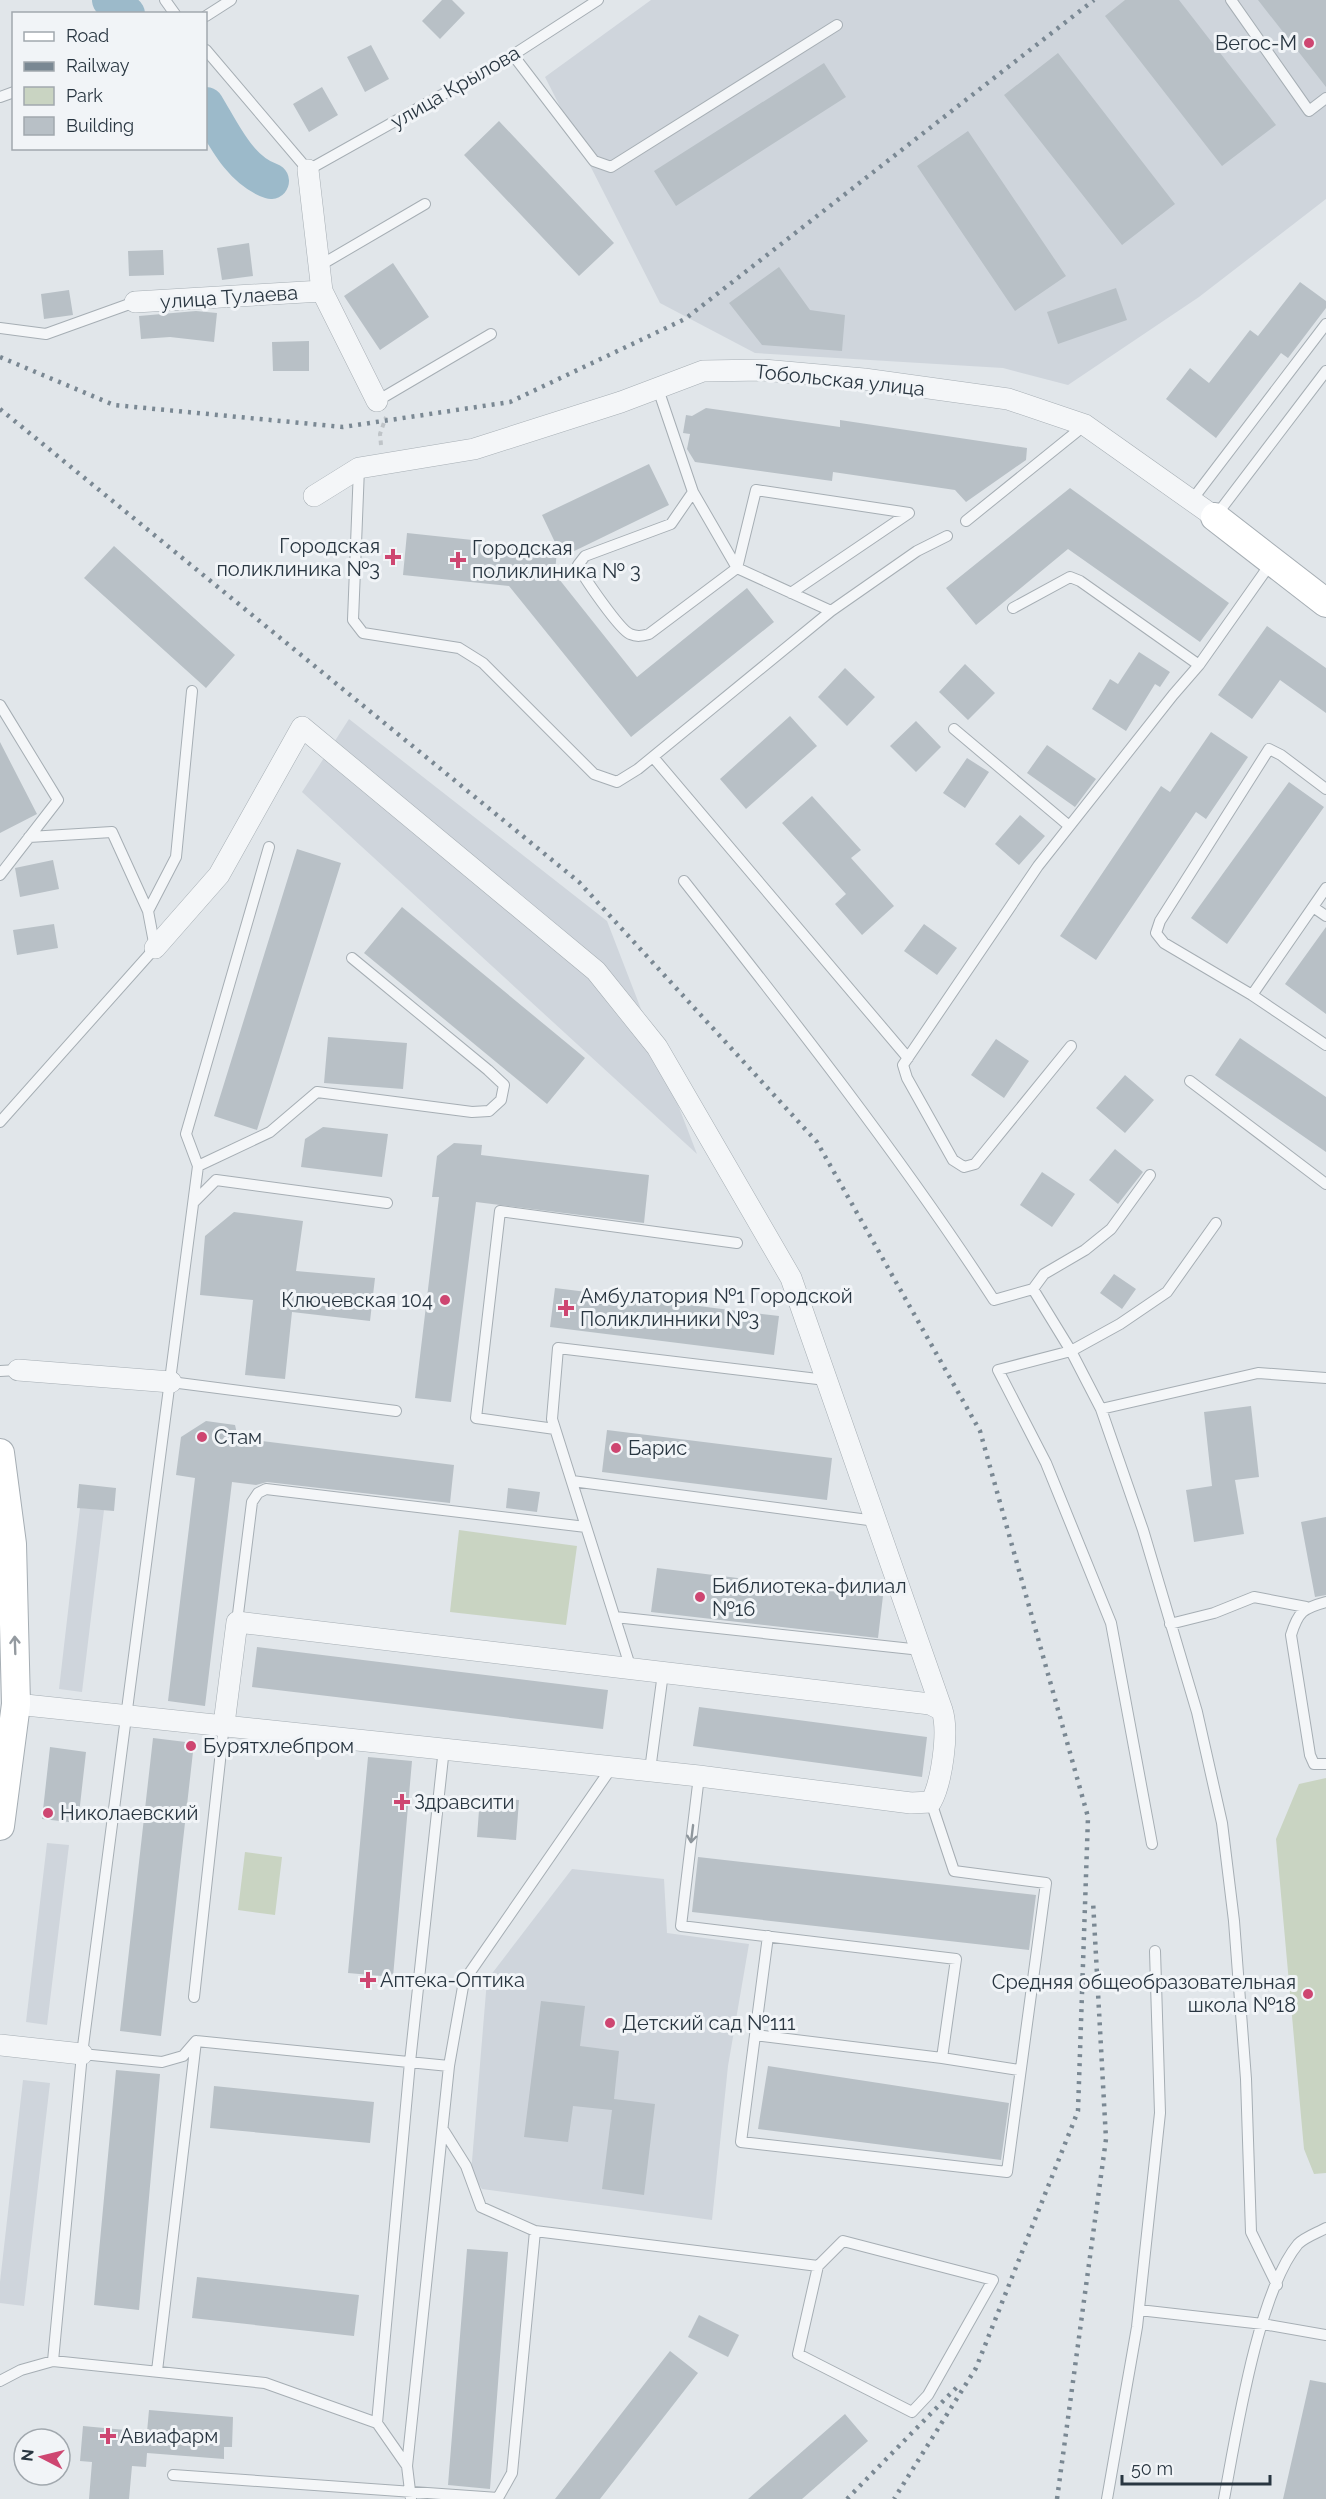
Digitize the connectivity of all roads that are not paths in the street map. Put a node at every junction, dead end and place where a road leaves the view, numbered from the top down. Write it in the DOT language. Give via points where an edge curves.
graph roads {
  1 [pos="165,0"];
  2 [pos="231,0"];
  3 [pos="598,0"];
  4 [pos="1231,0"];
  5 [pos="173,12"];
  6 [pos="207,15"];
  7 [pos="837,25"];
  8 [pos="207,51"];
  9 [pos="513,55"];
  10 [pos="1326,98"];
  11 [pos="308,170"];
  12 [pos="425,204"];
  13 [pos="319,266"];
  14 [pos="322,291"];
  15 [pos="135,302"];
  16 [pos="1326,324"];
  17 [pos="0,328"];
  18 [pos="491,334"];
  19 [pos="1326,371"];
  20 [pos="658,389"];
  21 [pos="383,397"];
  22 [pos="1085,425"];
  23 [pos="359,468"];
  24 [pos="693,492"];
  25 [pos="314,496"];
  26 [pos="1192,500"];
  27 [pos="1215,517"];
  28 [pos="966,520"];
  29 [pos="947,536"];
  30 [pos="1273,560"];
  31 [pos="737,568"];
  32 [pos="791,592"];
  33 [pos="1326,603"];
  34 [pos="1013,608"];
  35 [pos="831,611"];
  36 [pos="1199,665"];
  37 [pos="192,691"];
  38 [pos="0,705"];
  39 [pos="954,729"];
  40 [pos="653,757"];
  41 [pos="1326,789"];
  42 [pos="1068,825"];
  43 [pos="29,837"];
  44 [pos="269,847"];
  45 [pos="0,875"];
  46 [pos="684,881"];
  47 [pos="1326,888"];
  48 [pos="1313,907"];
  49 [pos="148,911"];
  50 [pos="1326,916"];
  51 [pos="154,948"];
  52 [pos="352,958"];
  53 [pos="1252,995"];
  54 [pos="1326,1045"];
  55 [pos="1071,1046"];
  56 [pos="908,1058"];
  57 [pos="1190,1081"];
  58 [pos="0,1122"];
  59 [pos="198,1166"];
  60 [pos="1150,1175"];
  61 [pos="1326,1184"];
  62 [pos="194,1202"];
  63 [pos="387,1203"];
  64 [pos="1216,1223"];
  65 [pos="737,1243"];
  66 [pos="1033,1289"];
  67 [pos="1071,1351"];
  68 [pos="9,1371"];
  69 [pos="1326,1378"];
  70 [pos="826,1380"];
  71 [pos="171,1382"];
  72 [pos="1101,1409"];
  73 [pos="396,1411"];
  74 [pos="555,1429"];
  75 [pos="0,1453"];
  76 [pos="572,1481"];
  77 [pos="876,1521"];
  78 [pos="586,1527"];
  79 [pos="1326,1602"];
  80 [pos="1306,1607"];
  81 [pos="615,1617"];
  82 [pos="237,1622"];
  83 [pos="1170,1624"];
  84 [pos="921,1650"];
  85 [pos="632,1669"];
  86 [pos="663,1673"];
  87 [pos="8,1703"];
  88 [pos="942,1710"];
  89 [pos="125,1715"];
  90 [pos="224,1724"];
  91 [pos="444,1748"];
  92 [pos="1326,1764"];
  93 [pos="612,1767"];
  94 [pos="650,1770"];
  95 [pos="699,1776"];
  96 [pos="931,1802"];
  97 [pos="0,1826"];
  98 [pos="1152,1844"];
  99 [pos="768,1936"];
  100 [pos="1155,1951"];
  101 [pos="194,1997"];
  102 [pos="755,2035"];
  103 [pos="196,2041"];
  104 [pos="0,2045"];
  105 [pos="82,2054"];
  106 [pos="942,2058"];
  107 [pos="410,2062"];
  108 [pos="449,2066"];
  109 [pos="1019,2070"];
  110 [pos="444,2131"];
  111 [pos="1326,2228"];
  112 [pos="536,2231"];
  113 [pos="818,2266"];
  114 [pos="1277,2285"];
  115 [pos="1139,2310"];
  116 [pos="1263,2324"];
  117 [pos="1326,2336"];
  118 [pos="53,2361"];
  119 [pos="157,2371"];
  120 [pos="0,2381"];
  121 [pos="377,2423"];
  122 [pos="407,2466"];
  123 [pos="173,2475"];
  124 [pos="410,2496"];
  125 [pos="1107,2499"];
  126 [pos="1224,2499"];
  1 -- 5 [label="lane"];
  2 -- 6 [label="lane"];
  3 -- 9 [label="lane, улица Крылова"];
  4 -- 10 [label="lane" via="1309,111"];
  7 -- 9 [label="lane" via="611,167 594,161"];
  8 -- 11 [label="lane"];
  9 -- 11 [label="lane, улица Крылова"];
  11 -- 13 [label="street"];
  12 -- 13 [label="lane"];
  13 -- 14 [label="street"];
  14 -- 15 [label="street, улица Тулаева"];
  14 -- 21 [label="street"];
  15 -- 17 [label="lane" via="46,334"];
  16 -- 26 [label="lane"];
  18 -- 21 [label="lane"];
  19 -- 27 [label="lane"];
  20 -- 22 [label="street, Тобольская улица" via="703,371 763,370 1008,399"];
  20 -- 23 [label="street, Тобольская улица" via="474,449"];
  20 -- 24 [label="lane"];
  22 -- 26 [label="street, Тобольская улица"];
  22 -- 28 [label="lane"];
  23 -- 25 [label="street, Тобольская улица"];
  23 -- 40 [label="lane" via="353,620 363,633 459,648 483,663 594,774 617,782"];
  24 -- 31 [label="lane"];
  24 -- 31 [label="lane" via="671,524 585,556 578,565 582,576 628,633 641,636"];
  26 -- 27 [label="street, Тобольская улица"];
  27 -- 30 [label="main road, Тобольская улица"];
  29 -- 35 [label="lane" via="917,551"];
  30 -- 33 [label="main road, Тобольская улица"];
  30 -- 36 [label="lane"];
  31 -- 32 [label="lane"];
  31 -- 32 [label="lane" via="756,490 909,513"];
  32 -- 35 [label="lane"];
  34 -- 36 [label="lane" via="1060,580 1080,580"];
  35 -- 40 [label="lane"];
  36 -- 42 [label="lane"];
  37 -- 49 [label="lane" via="176,857"];
  38 -- 43 [label="lane" via="58,800"];
  39 -- 42 [label="lane"];
  40 -- 56 [label="lane"];
  41 -- 53 [label="lane" via="1269,749 1160,921 1156,933 1164,943"];
  42 -- 56 [label="lane"];
  43 -- 45 [label="lane"];
  43 -- 49 [label="lane" via="112,832"];
  44 -- 59 [label="lane" via="186,1134"];
  46 -- 66 [label="lane" via="818,1051 953,1236 994,1300"];
  47 -- 48 [label="lane"];
  48 -- 50 [label="lane"];
  48 -- 53 [label="lane"];
  49 -- 51 [label="lane"];
  51 -- 58 [label="lane"];
  51 -- 70 [label="street" via="219,875 302,727 596,971 657,1047 791,1278"];
  52 -- 59 [label="lane" via="504,1085 501,1100 489,1111 472,1112 317,1092 270,1132"];
  53 -- 54 [label="lane"];
  55 -- 56 [label="lane" via="975,1164 964,1167 953,1160 907,1078 903,1065"];
  57 -- 61 [label="lane"];
  59 -- 62 [label="lane"];
  60 -- 66 [label="lane" via="1111,1228 1085,1250 1044,1274"];
  62 -- 63 [label="lane" via="216,1180"];
  62 -- 71 [label="lane"];
  64 -- 67 [label="lane" via="1167,1292"];
  65 -- 74 [label="lane" via="500,1211 476,1418"];
  66 -- 67 [label="lane"];
  67 -- 72 [label="lane"];
  67 -- 98 [label="lane" via="998,1370 1046,1463 1111,1623"];
  68 -- 71 [label="street"];
  69 -- 72 [label="lane" via="1258,1373"];
  70 -- 74 [label="lane" via="558,1348 552,1419"];
  70 -- 77 [label="street"];
  71 -- 73 [label="lane"];
  71 -- 89 [label="lane"];
  72 -- 83 [label="lane" via="1143,1530"];
  74 -- 76 [label="lane"];
  87 -- 75 [label="main road, one-way" via="12,1544"];
  76 -- 77 [label="lane"];
  76 -- 78 [label="lane"];
  77 -- 84 [label="street"];
  78 -- 81 [label="lane"];
  78 -- 82 [label="lane" via="266,1490 252,1502"];
  79 -- 80 [label="lane"];
  80 -- 83 [label="lane" via="1254,1597"];
  80 -- 92 [label="lane" via="1295,1621 1291,1635 1310,1755 1314,1764"];
  81 -- 84 [label="lane"];
  81 -- 85 [label="lane"];
  82 -- 85 [label="street"];
  82 -- 90 [label="street"];
  83 -- 114 [label="lane" via="1197,1712 1222,1823 1246,2079 1251,2232"];
  84 -- 88 [label="street"];
  85 -- 86 [label="street"];
  86 -- 88 [label="street" via="930,1704"];
  86 -- 94 [label="lane"];
  87 -- 89 [label="street"];
  87 -- 97 [label="main road"];
  88 -- 96 [label="street" via="946,1721 938,1790"];
  89 -- 90 [label="street"];
  89 -- 105 [label="lane"];
  90 -- 91 [label="street"];
  90 -- 101 [label="lane"];
  91 -- 93 [label="street"];
  91 -- 107 [label="lane"];
  93 -- 94 [label="street"];
  93 -- 108 [label="lane" via="464,1981"];
  94 -- 95 [label="street"];
  95 -- 96 [label="street" via="911,1803"];
  95 -- 99 [label="lane, one-way" via="681,1926"];
  96 -- 109 [label="lane" via="954,1871 1046,1883"];
  99 -- 102 [label="lane"];
  99 -- 106 [label="lane" via="956,1959"];
  100 -- 115 [label="lane" via="1160,2113"];
  102 -- 106 [label="lane"];
  102 -- 109 [label="lane" via="741,2142 1007,2172"];
  103 -- 105 [label="lane" via="183,2056 162,2062"];
  103 -- 107 [label="lane"];
  103 -- 119 [label="lane"];
  104 -- 105 [label="street"];
  105 -- 118 [label="lane"];
  106 -- 109 [label="lane"];
  107 -- 108 [label="lane"];
  107 -- 121 [label="lane"];
  108 -- 110 [label="lane"];
  110 -- 112 [label="lane" via="466,2166 481,2207"];
  110 -- 122 [label="lane"];
  111 -- 114 [label="lane" via="1300,2242"];
  112 -- 113 [label="lane"];
  112 -- 124 [label="lane" via="512,2473 498,2498"];
  113 -- 113 [label="lane" via="843,2241 993,2280 928,2395 912,2412 798,2354"];
  114 -- 116 [label="lane"];
  115 -- 116 [label="lane"];
  115 -- 125 [label="lane"];
  116 -- 117 [label="lane"];
  116 -- 126 [label="lane"];
  118 -- 119 [label="lane"];
  118 -- 120 [label="lane"];
  119 -- 121 [label="lane" via="265,2384"];
  121 -- 122 [label="lane"];
  122 -- 124 [label="lane"];
  123 -- 124 [label="lane"];
}
